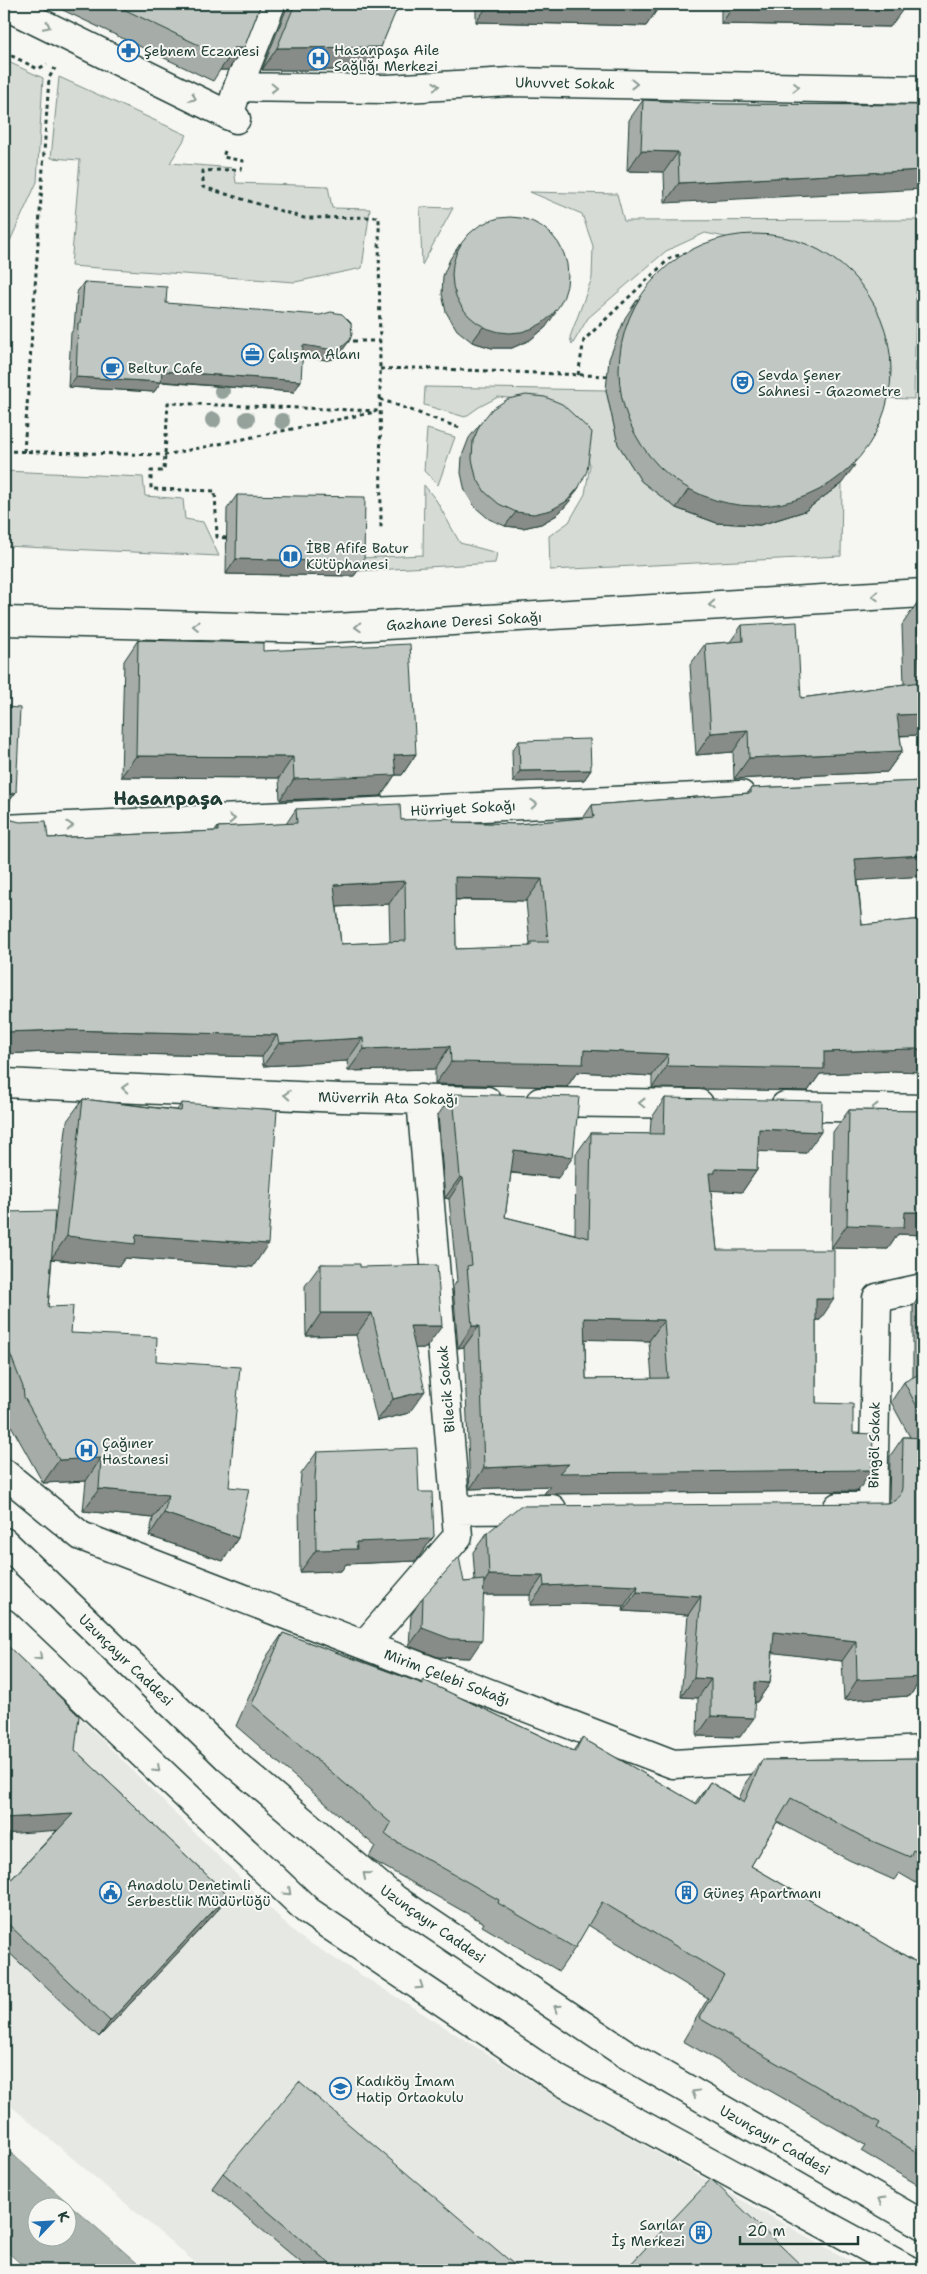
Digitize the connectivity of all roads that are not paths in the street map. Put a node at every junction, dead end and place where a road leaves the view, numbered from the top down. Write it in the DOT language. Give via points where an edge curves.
graph roads {
  1 [pos="271,4"];
  2 [pos="4,5"];
  3 [pos="238,87"];
  4 [pos="923,90"];
  5 [pos="923,593"];
  6 [pos="4,621"];
  7 [pos="769,793"];
  8 [pos="4,829"];
  9 [pos="4,1082"];
  10 [pos="420,1099"];
  11 [pos="726,1105"];
  12 [pos="756,1106"];
  13 [pos="923,1109"];
  14 [pos="923,1288"];
  15 [pos="4,1473"];
  16 [pos="813,1507"];
  17 [pos="576,1509"];
  18 [pos="456,1510"];
  19 [pos="4,1542"];
  20 [pos="4,1623"];
  21 [pos="364,1645"];
  22 [pos="923,1750"];
  23 [pos="923,2225"];
  24 [pos="909,2270"];
  1 -- 3 [label="street"];
  2 -- 3 [label="street, one-way" via="233,118"];
  3 -- 4 [label="street, Uhuvvet Sokak, one-way" via="387,89 510,82"];
  5 -- 6 [label="street, Gazhane Deresi Sokağı, one-way" via="319,630"];
  8 -- 7 [label="street, Hürriyet Sokağı, one-way"];
  10 -- 9 [label="street, Müverrih Ata Sokağı, one-way"];
  11 -- 10 [label="street, Müverrih Ata Sokağı, one-way"];
  10 -- 18 [label="street, Bilecik Sokak"];
  13 -- 12 [label="street, one-way"];
  14 -- 16 [label="street, Bingöl Sokak" via="877,1298 873,1507"];
  15 -- 21 [label="street, Mirim Çelebi Sokağı" via="81,1536"];
  17 -- 18 [label="street"];
  18 -- 21 [label="street, Bilecik Sokak" via="458,1536"];
  23 -- 19 [label="street, Uzunçayır Caddesi, one-way" via="626,2054 396,1900 228,1758"];
  20 -- 24 [label="street, one-way" via="308,1911 559,2080"];
  21 -- 22 [label="street, Mirim Çelebi Sokağı" via="673,1764"];
}
